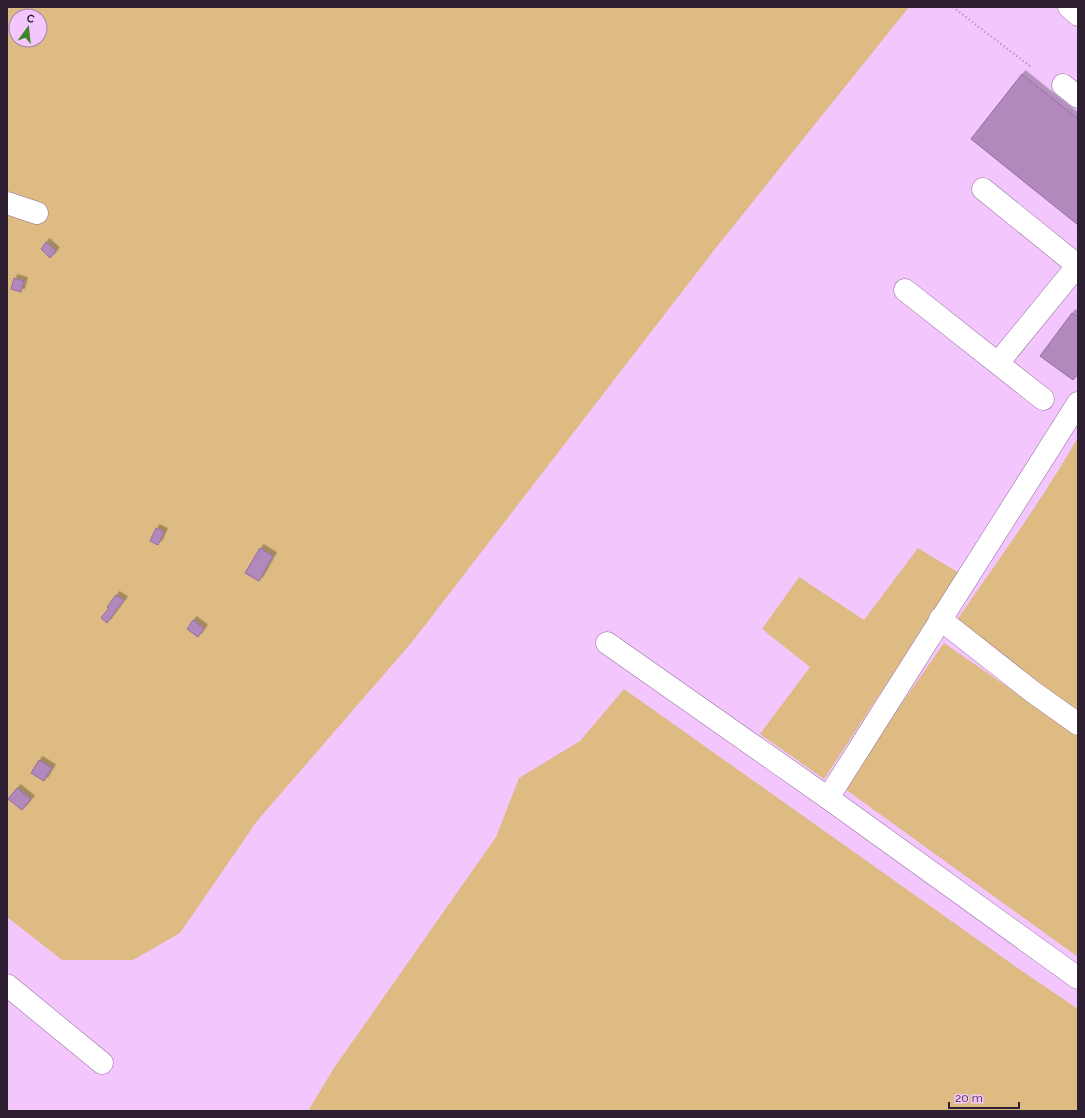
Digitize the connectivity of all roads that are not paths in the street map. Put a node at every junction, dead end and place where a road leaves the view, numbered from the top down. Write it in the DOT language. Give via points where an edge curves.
graph roads {
  1 [pos="1069,7"];
  2 [pos="1078,15"];
  3 [pos="983,189"];
  4 [pos="7,203"];
  5 [pos="37,213"];
  6 [pos="1078,265"];
  7 [pos="905,290"];
  8 [pos="998,363"];
  9 [pos="1043,399"];
  10 [pos="1078,403"];
  11 [pos="940,619"];
  12 [pos="607,643"];
  13 [pos="1078,724"];
  14 [pos="828,798"];
  15 [pos="1078,978"];
  16 [pos="7,986"];
  17 [pos="102,1062"];
  1 -- 2 [label="street"];
  3 -- 6 [label="street"];
  4 -- 5 [label="street"];
  6 -- 8 [label="street"];
  7 -- 8 [label="street"];
  8 -- 9 [label="street"];
  10 -- 11 [label="street" via="974,570"];
  11 -- 13 [label="street"];
  11 -- 14 [label="street"];
  12 -- 14 [label="street"];
  14 -- 15 [label="street"];
  16 -- 17 [label="street"];
}
